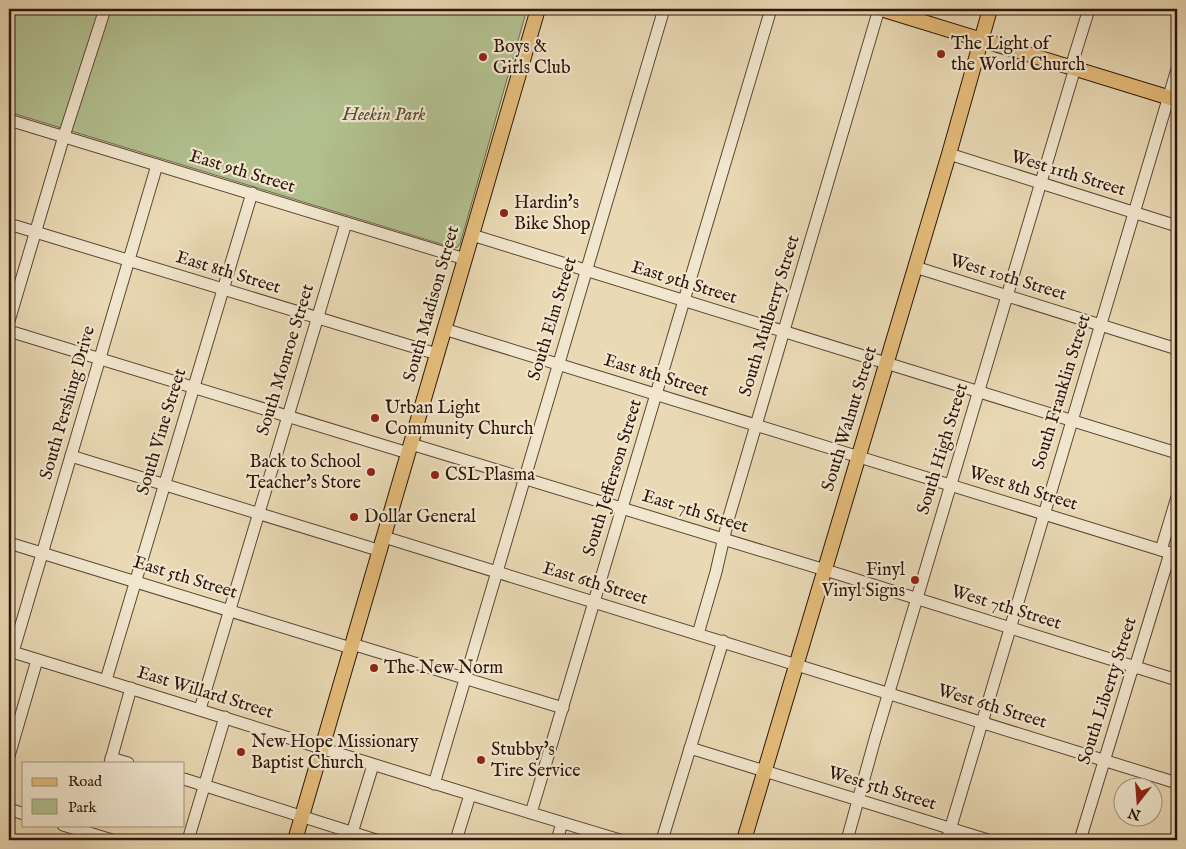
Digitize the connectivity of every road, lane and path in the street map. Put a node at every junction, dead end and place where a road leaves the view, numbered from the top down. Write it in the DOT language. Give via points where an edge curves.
graph roads {
  1 [pos="104,9"];
  2 [pos="538,9"];
  3 [pos="664,9"];
  4 [pos="771,9"];
  5 [pos="880,9"];
  6 [pos="990,9"];
  7 [pos="1089,9"];
  8 [pos="982,40"];
  9 [pos="1073,68"];
  10 [pos="1177,69"];
  11 [pos="1173,99"];
  12 [pos="9,120"];
  13 [pos="64,136"];
  14 [pos="949,154"];
  15 [pos="157,164"];
  16 [pos="1040,183"];
  17 [pos="252,193"];
  18 [pos="1134,213"];
  19 [pos="346,222"];
  20 [pos="9,224"];
  21 [pos="1177,226"];
  22 [pos="35,232"];
  23 [pos="472,235"];
  24 [pos="465,259"];
  25 [pos="128,261"];
  26 [pos="915,268"];
  27 [pos="585,271"];
  28 [pos="223,290"];
  29 [pos="1006,296"];
  30 [pos="684,301"];
  31 [pos="317,318"];
  32 [pos="9,321"];
  33 [pos="1100,325"];
  34 [pos="444,330"];
  35 [pos="9,331"];
  36 [pos="783,331"];
  37 [pos="1177,349"];
  38 [pos="437,354"];
  39 [pos="100,358"];
  40 [pos="887,362"];
  41 [pos="558,365"];
  42 [pos="194,387"];
  43 [pos="979,391"];
  44 [pos="657,394"];
  45 [pos="288,415"];
  46 [pos="1072,420"];
  47 [pos="756,425"];
  48 [pos="409,448"];
  49 [pos="1177,452"];
  50 [pos="71,456"];
  51 [pos="859,456"];
  52 [pos="524,478"];
  53 [pos="165,484"];
  54 [pos="950,485"];
  55 [pos="1177,497"];
  56 [pos="622,508"];
  57 [pos="259,514"];
  58 [pos="1044,514"];
  59 [pos="723,539"];
  60 [pos="9,543"];
  61 [pos="382,544"];
  62 [pos="42,553"];
  63 [pos="1170,553"];
  64 [pos="825,570"];
  65 [pos="496,572"];
  66 [pos="136,582"];
  67 [pos="916,598"];
  68 [pos="594,602"];
  69 [pos="230,610"];
  70 [pos="1010,628"];
  71 [pos="698,634"];
  72 [pos="723,642"];
  73 [pos="352,646"];
  74 [pos="11,651"];
  75 [pos="38,660"];
  76 [pos="797,664"];
  77 [pos="1134,667"];
  78 [pos="465,678"];
  79 [pos="106,680"];
  80 [pos="1177,680"];
  81 [pos="131,688"];
  82 [pos="888,693"];
  83 [pos="563,708"];
  84 [pos="200,709"];
  85 [pos="225,717"];
  86 [pos="982,722"];
  87 [pos="690,748"];
  88 [pos="322,749"];
  89 [pos="9,756"];
  90 [pos="111,760"];
  91 [pos="1104,760"];
  92 [pos="373,766"];
  93 [pos="765,771"];
  94 [pos="185,780"];
  95 [pos="1177,783"];
  96 [pos="434,784"];
  97 [pos="204,786"];
  98 [pos="470,795"];
  99 [pos="859,800"];
  100 [pos="9,809"];
  101 [pos="22,813"];
  102 [pos="531,813"];
  103 [pos="302,816"];
  104 [pos="562,823"];
  105 [pos="66,826"];
  106 [pos="950,828"];
  107 [pos="88,833"];
  108 [pos="359,836"];
  109 [pos="112,840"];
  110 [pos="188,840"];
  111 [pos="295,840"];
  112 [pos="376,840"];
  113 [pos="456,840"];
  114 [pos="557,840"];
  115 [pos="620,840"];
  116 [pos="662,840"];
  117 [pos="744,840"];
  118 [pos="847,840"];
  119 [pos="947,840"];
  120 [pos="988,840"];
  121 [pos="1080,840"];
  1 -- 13 [label="street"];
  2 -- 23 [label="main road, South Madison Street"];
  3 -- 27 [label="street, South Elm Street"];
  4 -- 30 [label="street, South Jefferson Street"];
  5 -- 8 [label="main road"];
  5 -- 36 [label="street, South Mulberry Street"];
  6 -- 8 [label="main road, South Walnut Street"];
  7 -- 9 [label="street, South High Street"];
  8 -- 9 [label="main road"];
  8 -- 14 [label="main road, South Walnut Street"];
  9 -- 11 [label="main road"];
  9 -- 16 [label="street, South High Street"];
  10 -- 11 [label="street, South Franklin Street"];
  11 -- 18 [label="street, South Franklin Street"];
  12 -- 13 [label="street, East 9th Street"];
  13 -- 15 [label="street, East 9th Street"];
  13 -- 22 [label="street"];
  14 -- 16 [label="street, West 11th Street"];
  14 -- 26 [label="main road, South Walnut Street"];
  15 -- 17 [label="street, East 9th Street"];
  15 -- 25 [label="street, South Pershing Drive"];
  16 -- 18 [label="street, West 11th Street"];
  16 -- 29 [label="street, South High Street"];
  17 -- 19 [label="street, East 9th Street"];
  17 -- 28 [label="street, South Vine Street"];
  18 -- 21 [label="street, West 11th Street"];
  18 -- 33 [label="street, South Franklin Street"];
  19 -- 24 [label="street, East 9th Street"];
  19 -- 31 [label="street, South Monroe Street"];
  20 -- 22 [label="street, East 8th Street"];
  22 -- 25 [label="street, East 8th Street"];
  22 -- 32 [label="street"];
  23 -- 24 [label="main road, South Madison Street"];
  23 -- 27 [label="street, East 9th Street"];
  24 -- 34 [label="main road, South Madison Street"];
  25 -- 28 [label="street, East 8th Street"];
  25 -- 39 [label="street, South Pershing Drive"];
  26 -- 29 [label="street, West 10th Street"];
  26 -- 40 [label="main road, South Walnut Street"];
  27 -- 30 [label="street, East 9th Street"];
  27 -- 41 [label="street, South Elm Street"];
  28 -- 31 [label="street, East 8th Street"];
  28 -- 42 [label="street, South Vine Street"];
  29 -- 33 [label="street, West 10th Street"];
  29 -- 43 [label="street, South High Street"];
  30 -- 36 [label="street, East 9th Street"];
  30 -- 44 [label="street, South Jefferson Street"];
  31 -- 38 [label="street, East 8th Street"];
  31 -- 45 [label="street, South Monroe Street"];
  33 -- 37 [label="street, West 10th Street"];
  33 -- 46 [label="street, South Franklin Street"];
  34 -- 38 [label="main road, South Madison Street"];
  34 -- 41 [label="street, East 8th Street"];
  35 -- 39 [label="street, East 7th Street"];
  36 -- 40 [label="street, East 9th Street"];
  36 -- 47 [label="street, South Mulberry Street"];
  38 -- 48 [label="main road, South Madison Street"];
  39 -- 42 [label="street, East 7th Street"];
  39 -- 50 [label="street, South Pershing Drive"];
  40 -- 43 [label="street, East 9th Street"];
  40 -- 51 [label="main road, South Walnut Street"];
  41 -- 44 [label="street, East 8th Street"];
  41 -- 52 [label="street, South Elm Street"];
  42 -- 45 [label="street, East 7th Street"];
  42 -- 53 [label="street, South Vine Street"];
  43 -- 46 [label="street, East 9th Street"];
  43 -- 54 [label="street, South High Street"];
  44 -- 47 [label="street, East 8th Street"];
  44 -- 56 [label="street, South Jefferson Street"];
  45 -- 48 [label="street, East 7th Street"];
  45 -- 57 [label="street, South Monroe Street"];
  46 -- 49 [label="street, East 9th Street"];
  46 -- 58 [label="street, South Franklin Street"];
  47 -- 51 [label="street, East 8th Street"];
  47 -- 59 [label="street, South Mulberry Street"];
  48 -- 52 [label="street, East 7th Street"];
  48 -- 61 [label="main road, South Madison Street"];
  50 -- 53 [label="street, East 6th Street"];
  50 -- 62 [label="street, South Pershing Drive"];
  51 -- 54 [label="street, West 8th Street"];
  51 -- 64 [label="main road, South Walnut Street"];
  52 -- 56 [label="street, East 7th Street"];
  52 -- 65 [label="street, South Elm Street"];
  53 -- 57 [label="street, East 6th Street"];
  53 -- 66 [label="street, South Vine Street"];
  54 -- 58 [label="street, West 8th Street"];
  54 -- 67 [label="street, South High Street"];
  55 -- 63 [label="street, South Liberty Street"];
  56 -- 59 [label="street, East 7th Street"];
  56 -- 68 [label="street, South Jefferson Street"];
  57 -- 61 [label="street, East 6th Street"];
  57 -- 69 [label="street, South Monroe Street"];
  58 -- 63 [label="street, West 8th Street"];
  58 -- 70 [label="street, South Franklin Street"];
  59 -- 64 [label="street, East 7th Street"];
  59 -- 71 [label="street, South Mulberry Street"];
  60 -- 62 [label="street, East 5th Street"];
  61 -- 65 [label="street, East 6th Street"];
  61 -- 73 [label="main road, South Madison Street"];
  62 -- 66 [label="street, East 5th Street"];
  62 -- 74 [label="street, South Pershing Drive"];
  63 -- 77 [label="street, South Liberty Street"];
  64 -- 67 [label="street, West 7th Street"];
  64 -- 76 [label="main road, South Walnut Street"];
  65 -- 68 [label="street, East 6th Street"];
  65 -- 78 [label="street, South Elm Street"];
  66 -- 69 [label="street, East 5th Street"];
  66 -- 79 [label="street, South Vine Street"];
  67 -- 70 [label="street, West 7th Street"];
  67 -- 82 [label="street, South High Street"];
  68 -- 71 [label="street, East 6th Street"];
  68 -- 83 [label="street, South Jefferson Street"];
  69 -- 73 [label="street, East 5th Street"];
  69 -- 84 [label="street, South Monroe Street"];
  70 -- 77 [label="street, West 7th Street"];
  70 -- 86 [label="street, South Franklin Street"];
  71 -- 72 [label="street, East 6th Street"];
  72 -- 76 [label="street, East 6th Street"];
  72 -- 87 [label="street"];
  73 -- 78 [label="street, East 5th Street"];
  73 -- 88 [label="main road, South Madison Street"];
  74 -- 75 [label="street, East Willard Street"];
  75 -- 79 [label="street, East Willard Street"];
  75 -- 89 [label="street"];
  76 -- 82 [label="street, West 6th Street"];
  76 -- 93 [label="main road, South Walnut Street"];
  77 -- 80 [label="street, West 7th Street"];
  77 -- 91 [label="street, South Liberty Street"];
  78 -- 83 [label="street, East 5th Street"];
  78 -- 96 [label="street, South Elm Street"];
  79 -- 81 [label="street, East Willard Street"];
  81 -- 84 [label="street, East Willard Street"];
  81 -- 90 [label="street"];
  82 -- 86 [label="street, West 6th Street"];
  82 -- 99 [label="street, South High Street"];
  83 -- 102 [label="street, South Jefferson Street"];
  84 -- 85 [label="street, East Willard Street"];
  85 -- 88 [label="street, East Willard Street"];
  85 -- 97 [label="street"];
  86 -- 91 [label="street, West 6th Street"];
  86 -- 106 [label="street, South Franklin Street"];
  87 -- 93 [label="street"];
  87 -- 116 [label="street"];
  88 -- 92 [label="street, East Willard Street"];
  88 -- 103 [label="main road, South Madison Street"];
  91 -- 95 [label="street, West 6th Street"];
  91 -- 121 [label="street, South Liberty Street"];
  92 -- 96 [label="street, East Willard Street"];
  92 -- 108 [label="street"];
  93 -- 99 [label="street, West 5th Street"];
  93 -- 117 [label="main road, South Walnut Street"];
  94 -- 97 [label="street"];
  96 -- 98 [label="street, East Willard Street"];
  97 -- 103 [label="street"];
  97 -- 110 [label="street"];
  98 -- 102 [label="street, East Willard Street"];
  98 -- 113 [label="street"];
  99 -- 106 [label="street, West 5th Street"];
  99 -- 118 [label="street, South High Street"];
  100 -- 101 [label="street"];
  102 -- 104 [label="street, East Willard Street"];
  103 -- 108 [label="street"];
  103 -- 111 [label="main road, South Madison Street"];
  104 -- 114 [label="street"];
  104 -- 115 [label="street, East Willard Street"];
  105 -- 107 [label="street"];
  106 -- 119 [label="street, South Franklin Street"];
  106 -- 120 [label="street, West 5th Street"];
  107 -- 109 [label="street"];
  108 -- 112 [label="street"];
}
